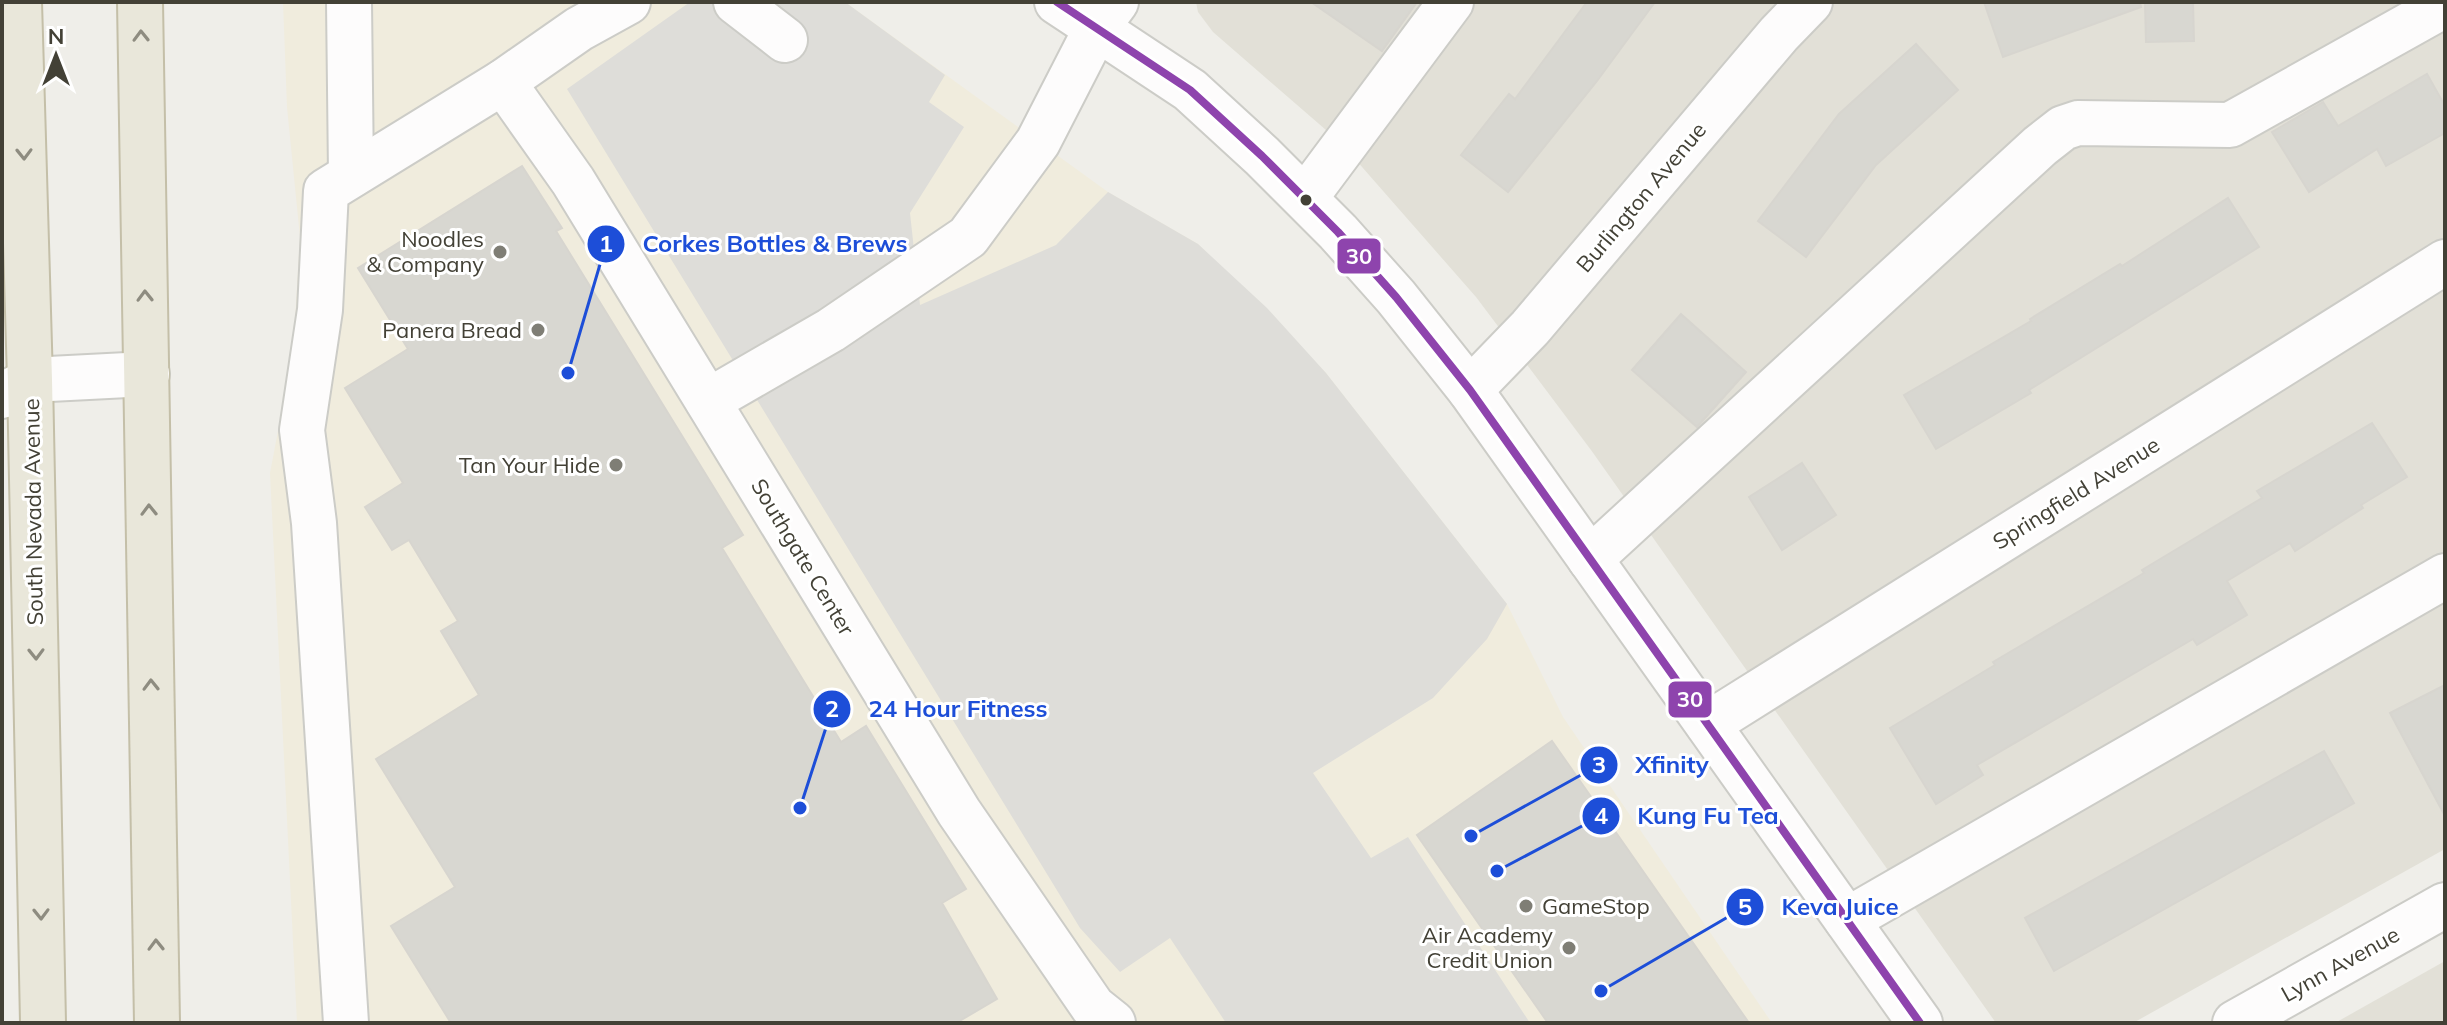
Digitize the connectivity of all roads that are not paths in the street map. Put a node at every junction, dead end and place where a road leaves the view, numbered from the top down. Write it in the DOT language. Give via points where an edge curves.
graph roads {
  1 [pos="19,2"];
  2 [pos="140,2"];
  3 [pos="349,2"];
  4 [pos="628,2"];
  5 [pos="736,2"];
  6 [pos="1057,2"];
  7 [pos="1451,2"];
  8 [pos="1810,2"];
  9 [pos="2445,5"];
  10 [pos="578,16"];
  11 [pos="1106,16"];
  12 [pos="785,40"];
  13 [pos="12,70"];
  14 [pos="503,82"];
  15 [pos="351,175"];
  16 [pos="1305,198"];
  17 [pos="2445,262"];
  18 [pos="147,374"];
  19 [pos="16,388"];
  20 [pos="1470,390"];
  21 [pos="708,401"];
  22 [pos="1590,559"];
  23 [pos="2445,576"];
  24 [pos="1708,724"];
  25 [pos="2445,905"];
  26 [pos="1847,920"];
  27 [pos="43,1023"];
  28 [pos="157,1023"];
  29 [pos="346,1023"];
  30 [pos="1113,1023"];
  31 [pos="1920,1023"];
  32 [pos="2235,1023"];
  1 -- 13 [label="highway, South Nevada Avenue"];
  18 -- 2 [label="highway, one-way"];
  3 -- 15 [label="street"];
  4 -- 10 [label="street"];
  5 -- 12 [label="street"];
  6 -- 11 [label="street"];
  7 -- 16 [label="street"];
  8 -- 20 [label="street, Burlington Avenue" via="1530,328"];
  9 -- 22 [label="street" via="2230,125 2078,123 2063,128"];
  10 -- 14 [label="street"];
  11 -- 16 [label="street"];
  11 -- 21 [label="street" via="1038,142 968,237 831,330"];
  13 -- 19 [label="highway, South Nevada Avenue, one-way"];
  14 -- 15 [label="street"];
  14 -- 21 [label="street, Southgate Center" via="573,181"];
  15 -- 29 [label="street" via="326,191 320,310 302,430 314,523"];
  16 -- 20 [label="street" via="1396,297"];
  17 -- 24 [label="street, Springfield Avenue"];
  18 -- 19 [label="street"];
  28 -- 18 [label="highway, one-way"];
  19 -- 27 [label="highway, South Nevada Avenue, one-way"];
  20 -- 22 [label="street"];
  21 -- 30 [label="street, Southgate Center" via="959,812 1093,1007"];
  22 -- 24 [label="street"];
  23 -- 26 [label="street"];
  24 -- 26 [label="street"];
  25 -- 32 [label="street, Lynn Avenue"];
  26 -- 31 [label="street"];
}
